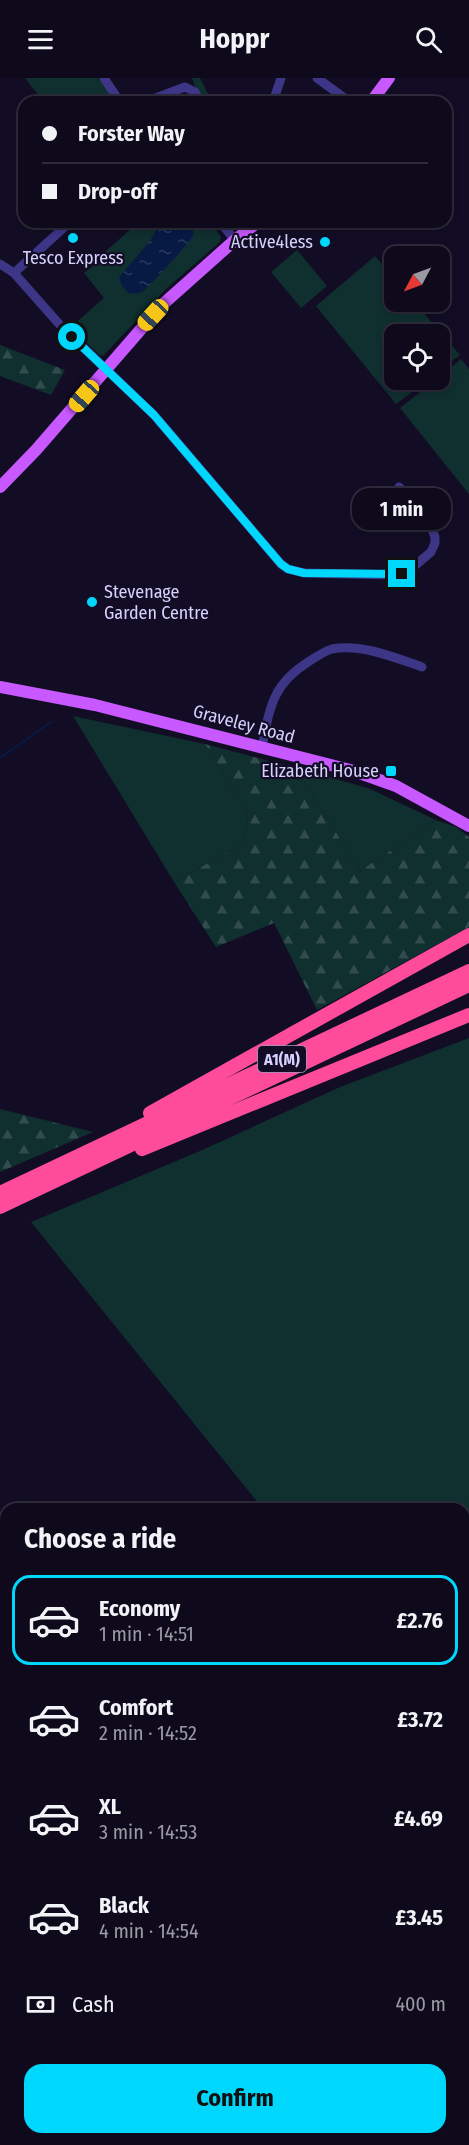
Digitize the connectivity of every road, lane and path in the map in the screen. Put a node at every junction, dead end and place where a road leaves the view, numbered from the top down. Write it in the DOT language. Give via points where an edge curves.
graph roads {
  1 [pos="104,78"];
  2 [pos="281,78"];
  3 [pos="389,78"];
  4 [pos="322,79"];
  5 [pos="116,96"];
  6 [pos="161,96"];
  7 [pos="197,96"];
  8 [pos="275,96"];
  9 [pos="343,96"];
  10 [pos="376,96"];
  11 [pos="58,228"];
  12 [pos="64,228"];
  13 [pos="224,228"];
  14 [pos="250,228"];
  15 [pos="61,231"];
  16 [pos="235,240"];
  17 [pos="0,264"];
  18 [pos="14,273"];
  19 [pos="106,370"];
  20 [pos="0,487"];
  21 [pos="399,487"];
  22 [pos="422,667"];
  23 [pos="0,687"];
  24 [pos="262,747"];
  25 [pos="469,826"];
  26 [pos="469,935"];
  27 [pos="469,970"];
  28 [pos="469,985"];
  29 [pos="469,1015"];
  30 [pos="95,1147"];
  31 [pos="70,1175"];
  32 [pos="0,1193"];
  33 [pos="0,1207"];
  1 -- 5 [label="street"];
  2 -- 8 [label="street"];
  3 -- 10 [label="main road"];
  4 -- 9 [label="street"];
  6 -- 7 [label="street" via="185,87"];
  11 -- 15 [label="street"];
  12 -- 15 [label="street"];
  13 -- 16 [label="street"];
  14 -- 16 [label="main road"];
  15 -- 18 [label="street"];
  16 -- 19 [label="main road" via="162,305"];
  17 -- 18 [label="street"];
  18 -- 19 [label="street"];
  19 -- 20 [label="main road"];
  19 -- 21 [label="street" via="154,415 288,569 304,573 396,575 411,569 431,552 435,537 430,524"];
  22 -- 24 [label="street" via="381,653 331,649 290,674 280,687 268,716"];
  23 -- 24 [label="main road, Graveley Road" via="94,705"];
  24 -- 25 [label="main road, Graveley Road" via="396,786"];
  26 -- 30 [label="highway, A1(M)" via="184,1093"];
  27 -- 30 [label="highway, A1(M)"];
  28 -- 31 [label="highway, A1(M)"];
  29 -- 31 [label="highway" via="201,1126"];
  30 -- 32 [label="highway, A1(M)"];
  31 -- 33 [label="highway, A1(M)"];
}
